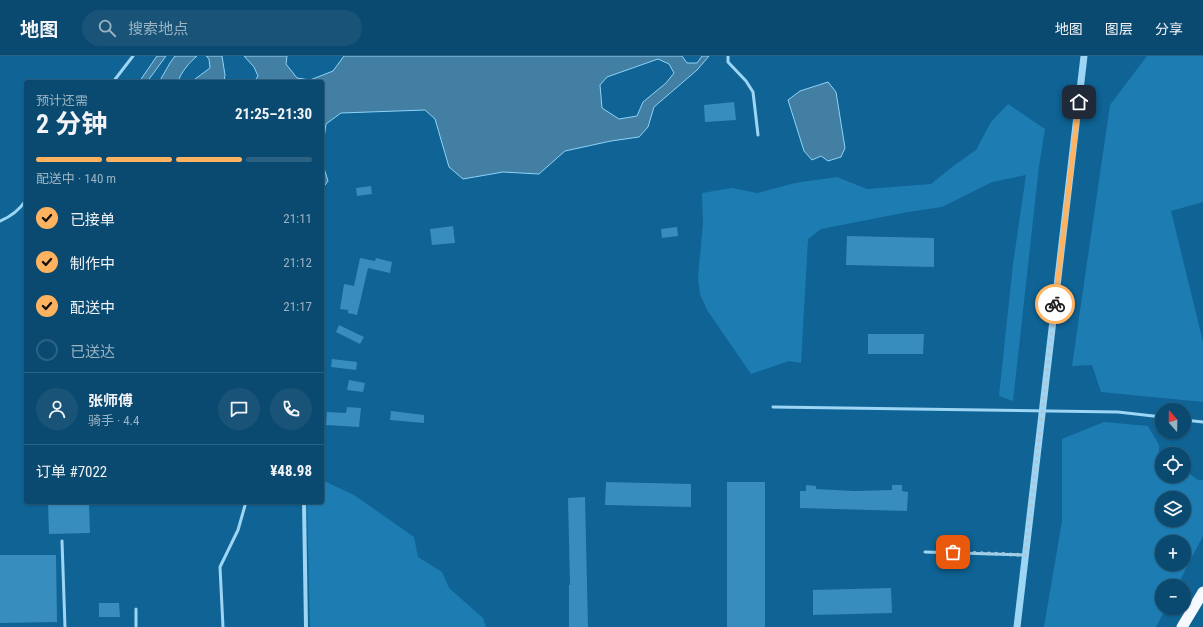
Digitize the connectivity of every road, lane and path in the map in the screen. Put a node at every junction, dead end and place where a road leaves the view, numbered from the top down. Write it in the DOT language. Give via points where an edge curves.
graph roads {
  1 [pos="134,56"];
  2 [pos="728,56"];
  3 [pos="1084,56"];
  4 [pos="115,80"];
  5 [pos="758,135"];
  6 [pos="24,203"];
  7 [pos="0,221"];
  8 [pos="773,407"];
  9 [pos="1042,410"];
  10 [pos="1155,416"];
  11 [pos="1191,421"];
  12 [pos="1203,422"];
  13 [pos="245,504"];
  14 [pos="304,504"];
  15 [pos="62,541"];
  16 [pos="925,552"];
  17 [pos="1025,555"];
  18 [pos="1203,592"];
  19 [pos="136,609"];
  20 [pos="65,627"];
  21 [pos="136,627"];
  22 [pos="223,627"];
  23 [pos="306,627"];
  24 [pos="1017,627"];
  25 [pos="1182,627"];
  1 -- 4 [label="lane"];
  2 -- 5 [label="lane" via="728,62 753,92"];
  3 -- 9 [label="street"];
  6 -- 7 [label="lane" via="8,218"];
  8 -- 9 [label="lane"];
  9 -- 10 [label="lane" via="1118,412"];
  9 -- 17 [label="street"];
  11 -- 12 [label="lane"];
  13 -- 22 [label="lane" via="238,530 220,567"];
  14 -- 23 [label="street"];
  15 -- 20 [label="lane"];
  16 -- 17 [label="lane"];
  17 -- 24 [label="street"];
  18 -- 25 [label="highway"];
  19 -- 21 [label="lane"];
}
